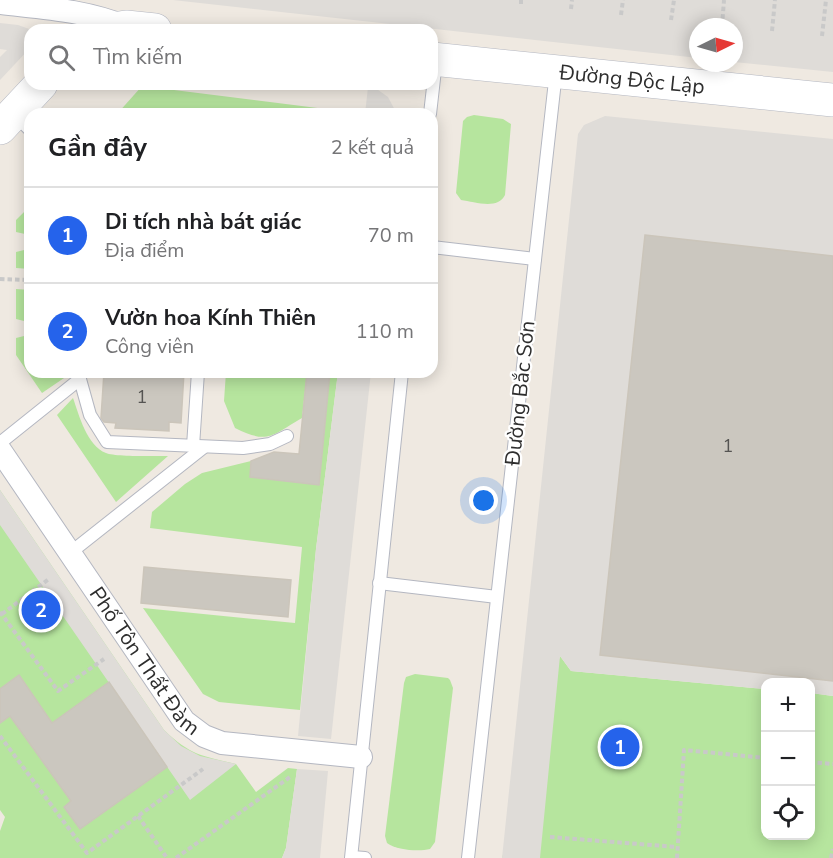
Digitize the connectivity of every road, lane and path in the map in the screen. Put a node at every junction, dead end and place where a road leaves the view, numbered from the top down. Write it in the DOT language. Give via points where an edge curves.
graph roads {
  1 [pos="572,0"];
  2 [pos="623,0"];
  3 [pos="674,0"];
  4 [pos="724,0"];
  5 [pos="775,0"];
  6 [pos="826,0"];
  7 [pos="0,3"];
  8 [pos="571,9"];
  9 [pos="621,15"];
  10 [pos="723,18"];
  11 [pos="671,20"];
  12 [pos="118,24"];
  13 [pos="772,31"];
  14 [pos="822,36"];
  15 [pos="438,59"];
  16 [pos="556,72"];
  17 [pos="36,90"];
  18 [pos="432,90"];
  19 [pos="833,100"];
  20 [pos="24,108"];
  21 [pos="430,108"];
  22 [pos="24,109"];
  23 [pos="14,124"];
  24 [pos="438,248"];
  25 [pos="535,259"];
  26 [pos="0,279"];
  27 [pos="24,280"];
  28 [pos="77,378"];
  29 [pos="80,378"];
  30 [pos="198,378"];
  31 [pos="401,378"];
  32 [pos="287,436"];
  33 [pos="0,443"];
  34 [pos="198,447"];
  35 [pos="0,450"];
  36 [pos="69,553"];
  37 [pos="49,579"];
  38 [pos="379,583"];
  39 [pos="497,597"];
  40 [pos="1,613"];
  41 [pos="104,659"];
  42 [pos="0,736"];
  43 [pos="361,757"];
  44 [pos="761,758"];
  45 [pos="815,762"];
  46 [pos="833,764"];
  47 [pos="203,769"];
  48 [pos="295,778"];
  49 [pos="138,816"];
  50 [pos="550,837"];
  51 [pos="678,847"];
  52 [pos="833,849"];
  53 [pos="167,858"];
  54 [pos="176,858"];
  55 [pos="356,858"];
  56 [pos="468,858"];
  57 [pos="677,858"];
  58 [pos="831,858"];
  1 -- 8 [label="path"];
  2 -- 9 [label="path"];
  3 -- 11 [label="path"];
  4 -- 10 [label="path"];
  5 -- 13 [label="path"];
  6 -- 14 [label="path"];
  7 -- 12 [label="street" via="78,11"];
  15 -- 16 [label="main road, Đường Độc Lập"];
  16 -- 19 [label="main road, Đường Độc Lập"];
  16 -- 25 [label="lane, Đường Bắc Sơn"];
  17 -- 20 [label="main road"];
  18 -- 21 [label="lane"];
  22 -- 23 [label="main road"];
  24 -- 25 [label="lane"];
  25 -- 39 [label="lane, Đường Bắc Sơn"];
  26 -- 27 [label="path"];
  28 -- 33 [label="lane"];
  29 -- 34 [label="lane" via="90,415 107,442"];
  30 -- 34 [label="lane"];
  31 -- 38 [label="lane"];
  32 -- 34 [label="lane" via="270,444 243,448"];
  34 -- 36 [label="lane"];
  35 -- 36 [label="street, Phố Tôn Thất Đàm"];
  36 -- 43 [label="street, Phố Tôn Thất Đàm" via="184,722 204,736 222,743"];
  37 -- 40 [label="path"];
  38 -- 39 [label="lane"];
  38 -- 43 [label="lane"];
  39 -- 56 [label="lane, Đường Bắc Sơn"];
  40 -- 41 [label="path" via="58,691"];
  42 -- 49 [label="path" via="87,853"];
  43 -- 55 [label="lane"];
  44 -- 51 [label="path" via="684,750"];
  45 -- 46 [label="path"];
  47 -- 49 [label="path"];
  48 -- 54 [label="path" via="290,777"];
  49 -- 53 [label="path"];
  50 -- 51 [label="path"];
  51 -- 57 [label="path"];
  52 -- 58 [label="path"];
}
